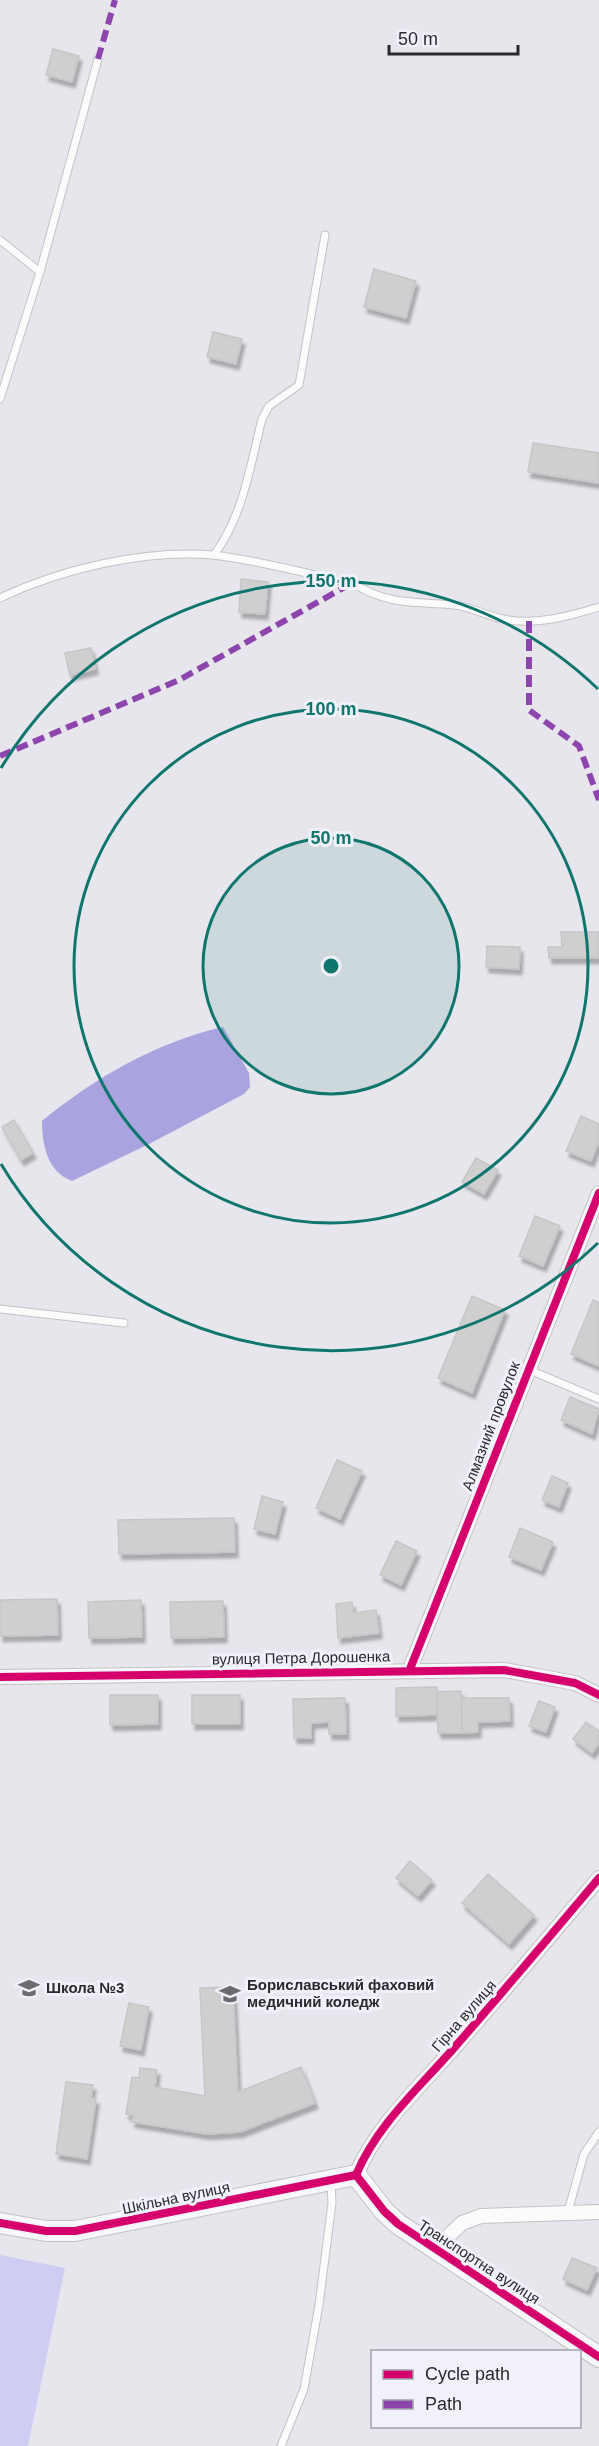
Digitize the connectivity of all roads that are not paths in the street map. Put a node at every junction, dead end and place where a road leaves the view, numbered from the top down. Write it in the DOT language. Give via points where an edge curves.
graph roads {
  1 [pos="98,59"];
  2 [pos="325,235"];
  3 [pos="0,240"];
  4 [pos="40,272"];
  5 [pos="0,399"];
  6 [pos="214,555"];
  7 [pos="0,598"];
  8 [pos="599,606"];
  9 [pos="599,1193"];
  10 [pos="0,1309"];
  11 [pos="124,1323"];
  12 [pos="527,1369"];
  13 [pos="599,1399"];
  14 [pos="410,1669"];
  15 [pos="0,1677"];
  16 [pos="599,1695"];
  17 [pos="599,1878"];
  18 [pos="599,2132"];
  19 [pos="356,2175"];
  20 [pos="331,2179"];
  21 [pos="599,2212"];
  22 [pos="567,2215"];
  23 [pos="0,2223"];
  24 [pos="435,2249"];
  25 [pos="599,2357"];
  26 [pos="281,2446"];
  1 -- 4 [label="lane"];
  2 -- 6 [label="lane" via="298,386 269,406 262,419 238,515 229,536"];
  3 -- 4 [label="lane"];
  4 -- 5 [label="lane"];
  6 -- 7 [label="lane" via="175,554 73,569"];
  6 -- 8 [label="lane" via="352,583 390,601 456,606 504,620 572,615"];
  9 -- 12 [label="street, Алмазний провулок"];
  10 -- 11 [label="lane"];
  12 -- 13 [label="lane"];
  12 -- 14 [label="street, Алмазний провулок"];
  14 -- 15 [label="street, вулиця Петра Дорошенка"];
  14 -- 16 [label="street, вулиця Петра Дорошенка" via="504,1670 574,1683"];
  17 -- 19 [label="street, Гірна вулиця" via="385,2124"];
  18 -- 22 [label="lane" via="584,2154"];
  19 -- 20 [label="street, Шкільна вулиця"];
  19 -- 24 [label="street, Транспортна вулиця" via="384,2211"];
  20 -- 23 [label="street, Шкільна вулиця" via="75,2231 46,2231"];
  20 -- 26 [label="lane" via="332,2203 319,2305 304,2389"];
  21 -- 22 [label="street"];
  22 -- 24 [label="street" via="481,2216 462,2223"];
  24 -- 25 [label="street, Транспортна вулиця"];
}
